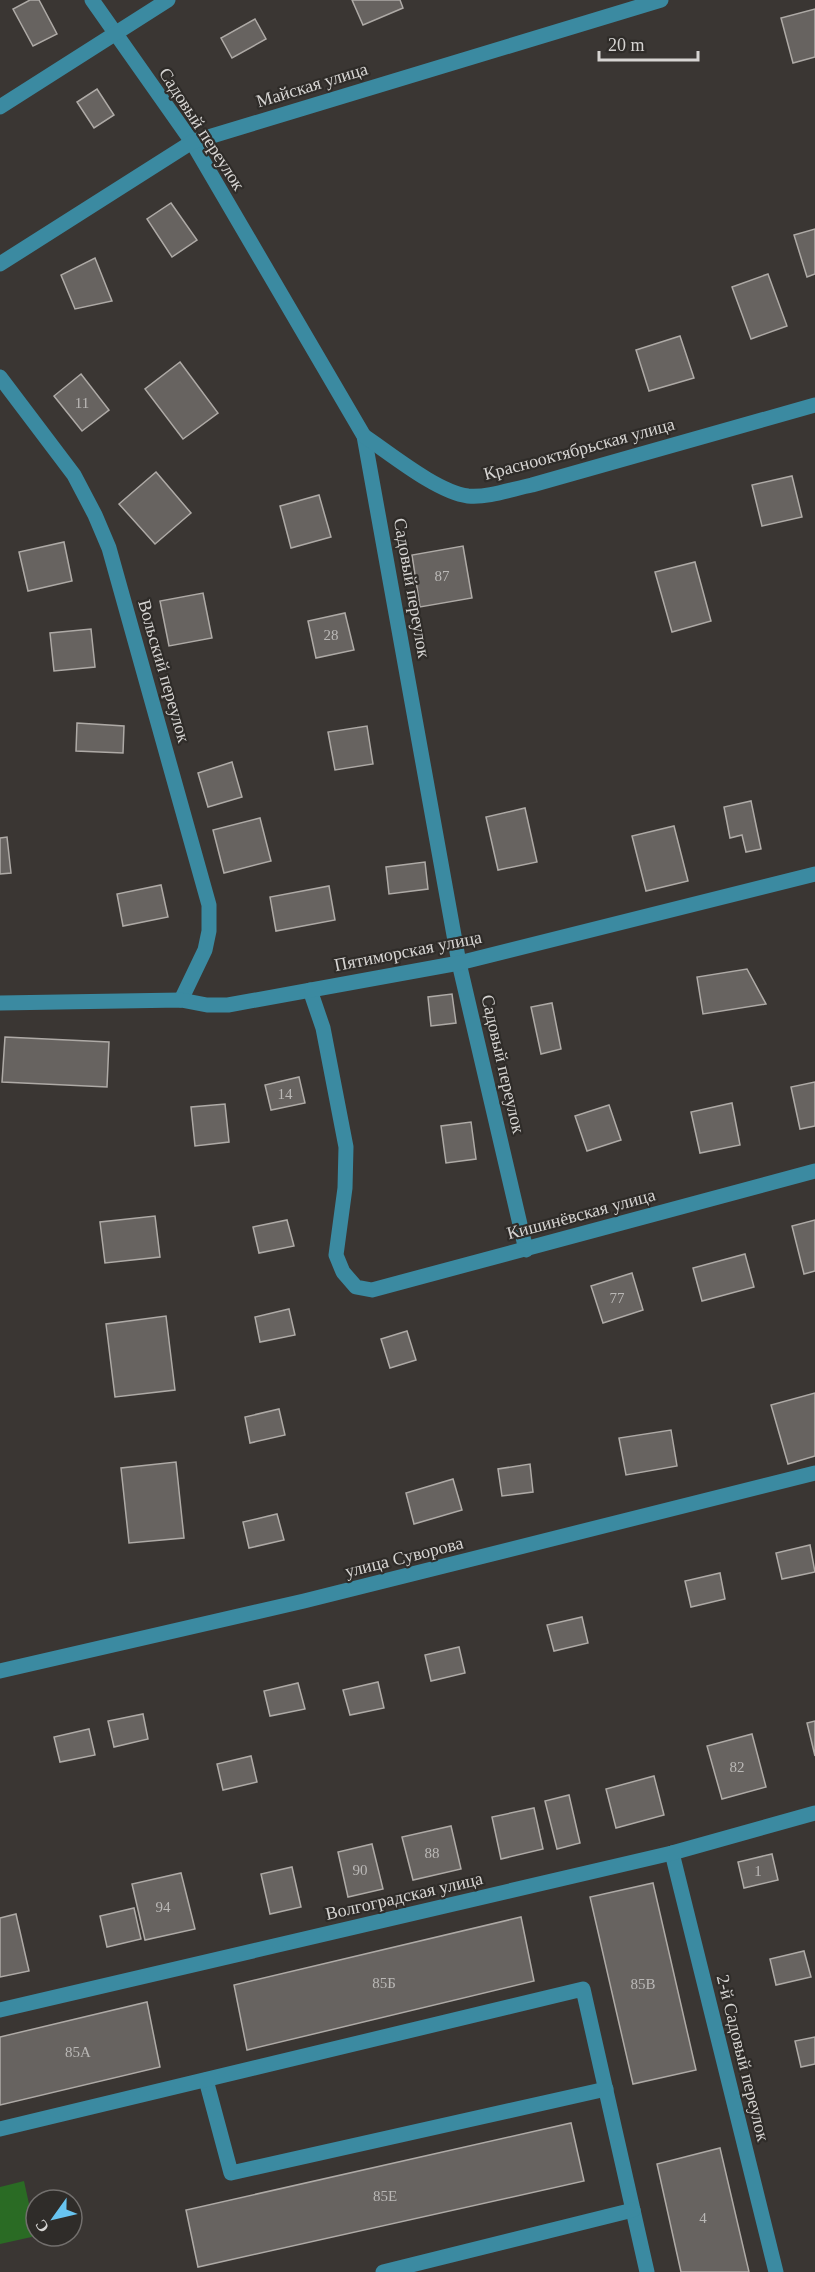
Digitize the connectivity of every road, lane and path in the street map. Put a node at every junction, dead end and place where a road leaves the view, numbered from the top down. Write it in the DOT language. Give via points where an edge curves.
graph roads {
  1 [pos="92,0"];
  2 [pos="168,0"];
  3 [pos="661,0"];
  4 [pos="115,33"];
  5 [pos="0,107"];
  6 [pos="192,142"];
  7 [pos="0,264"];
  8 [pos="0,377"];
  9 [pos="815,405"];
  10 [pos="364,436"];
  11 [pos="815,874"];
  12 [pos="459,963"];
  13 [pos="310,990"];
  14 [pos="181,1000"];
  15 [pos="0,1003"];
  16 [pos="815,1171"];
  17 [pos="526,1250"];
  18 [pos="815,1473"];
  19 [pos="0,1671"];
  20 [pos="815,1813"];
  21 [pos="672,1853"];
  22 [pos="0,2010"];
  23 [pos="206,2080"];
  24 [pos="606,2089"];
  25 [pos="0,2129"];
  26 [pos="633,2210"];
  27 [pos="382,2272"];
  28 [pos="647,2272"];
  29 [pos="776,2272"];
  1 -- 4 [label="street, Садовый переулок"];
  2 -- 4 [label="street"];
  3 -- 6 [label="street, Майская улица"];
  4 -- 5 [label="street"];
  4 -- 6 [label="street, Садовый переулок"];
  6 -- 7 [label="street, Майская улица"];
  6 -- 10 [label="street, Садовый переулок"];
  8 -- 14 [label="street, Вольский переулок" via="74,475 109,548 208,905 205,950"];
  9 -- 10 [label="street, Краснооктябрьская улица" via="532,485 468,496 447,490"];
  10 -- 12 [label="street, Садовый переулок"];
  11 -- 12 [label="street, Пятиморская улица"];
  12 -- 13 [label="street, Пятиморская улица"];
  12 -- 17 [label="street, Садовый переулок"];
  13 -- 14 [label="street, Пятиморская улица" via="228,1005"];
  13 -- 17 [label="street, Кишинёвская улица" via="323,1028 346,1146 336,1255 343,1272 356,1287 372,1290"];
  14 -- 15 [label="street, Пятиморская улица"];
  16 -- 17 [label="street, Кишинёвская улица"];
  18 -- 19 [label="street, улица Суворова" via="304,1601"];
  20 -- 21 [label="street, Волгоградская улица"];
  21 -- 22 [label="street, Волгоградская улица"];
  21 -- 29 [label="street, 2-й Садовый переулок"];
  23 -- 24 [label="street" via="231,2173"];
  23 -- 24 [label="street" via="583,1989"];
  23 -- 25 [label="street"];
  24 -- 26 [label="street"];
  26 -- 27 [label="street"];
  26 -- 28 [label="street"];
}
